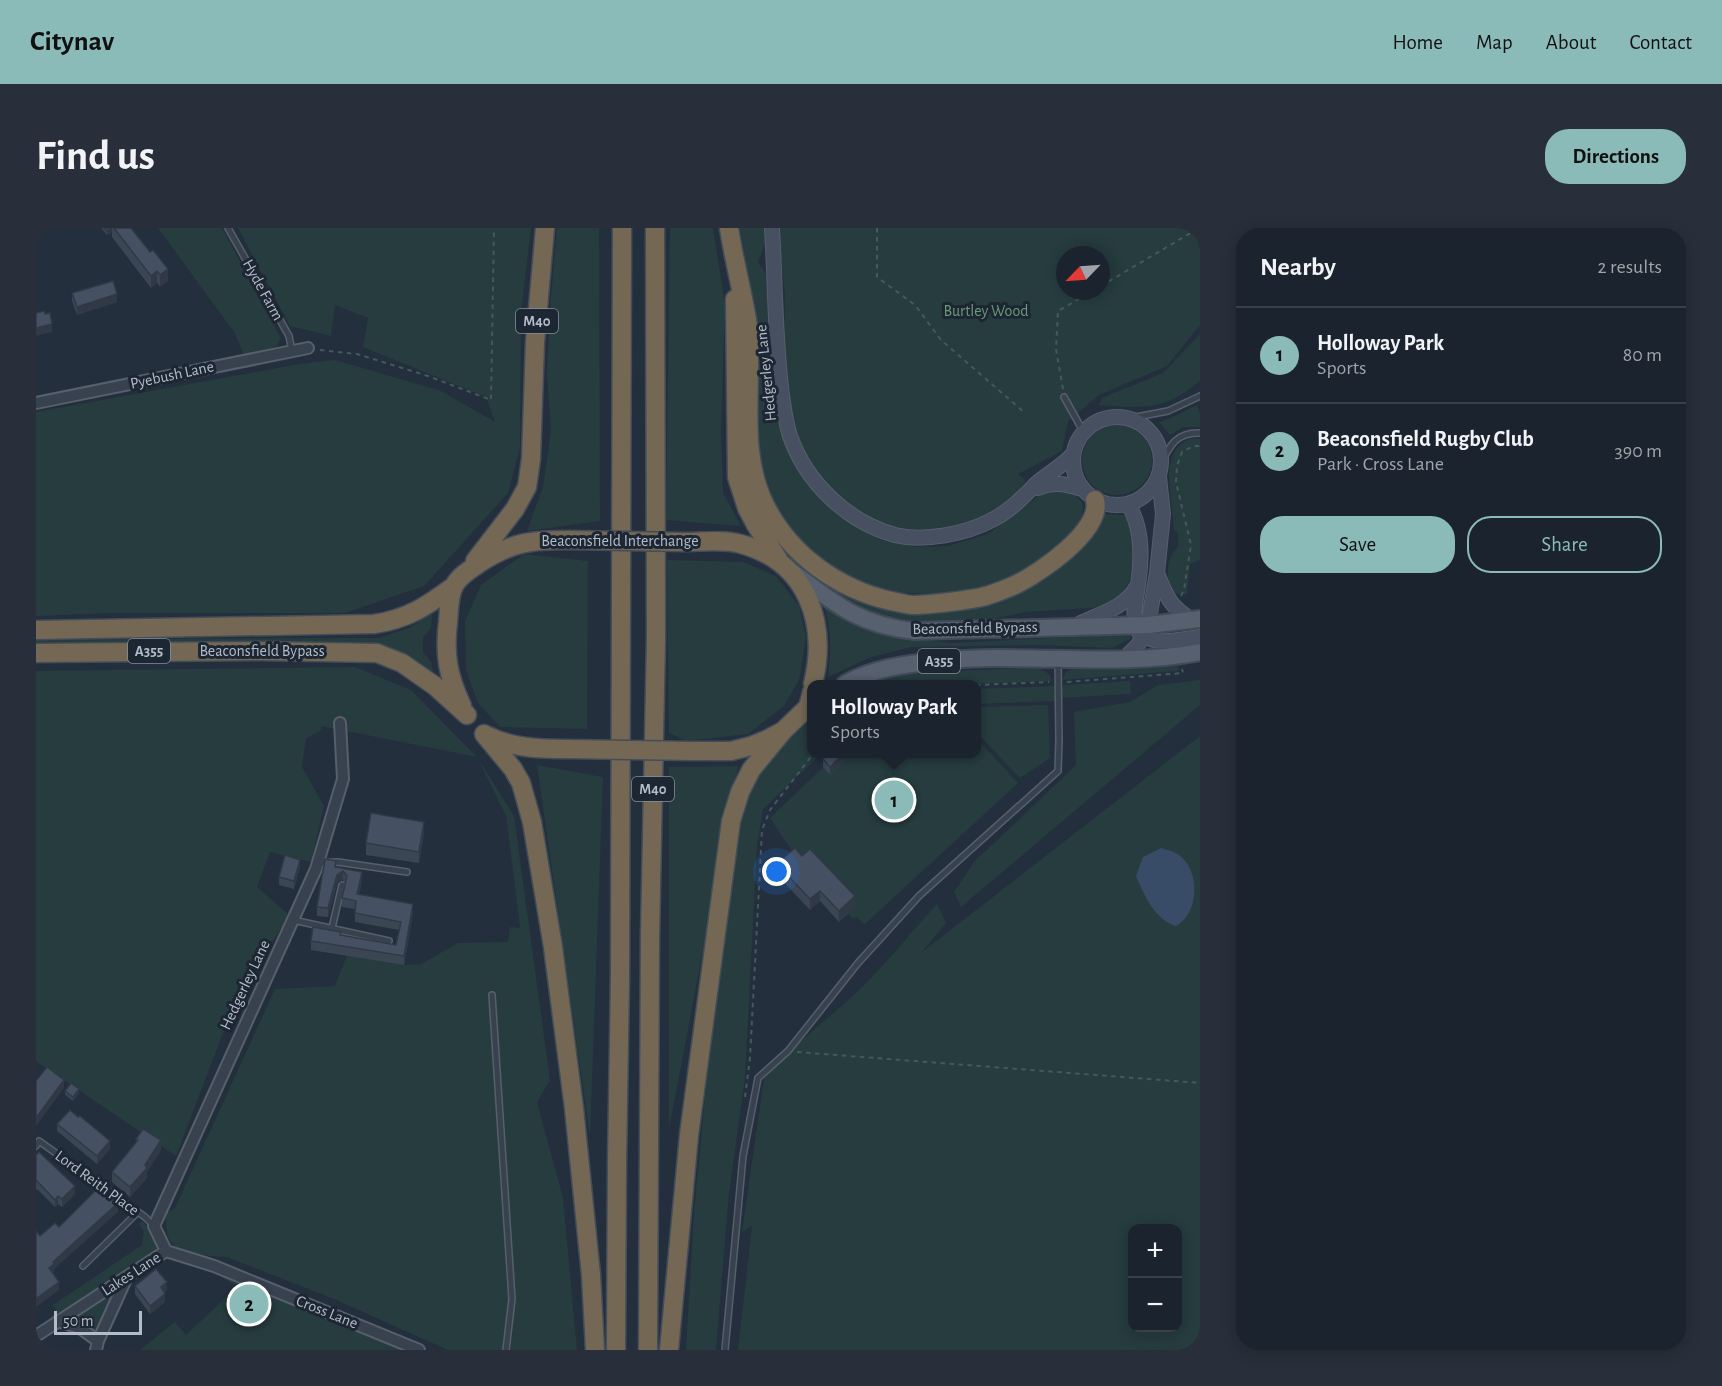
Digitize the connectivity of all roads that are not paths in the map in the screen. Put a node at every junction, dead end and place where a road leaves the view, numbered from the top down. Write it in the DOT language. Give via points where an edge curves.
graph roads {
  1 [pos="228,228"];
  2 [pos="546,228"];
  3 [pos="622,228"];
  4 [pos="656,228"];
  5 [pos="729,228"];
  6 [pos="772,228"];
  7 [pos="735,264"];
  8 [pos="308,348"];
  9 [pos="292,353"];
  10 [pos="1200,396"];
  11 [pos="1064,397"];
  12 [pos="36,403"];
  13 [pos="1131,418"];
  14 [pos="1083,431"];
  15 [pos="1200,433"];
  16 [pos="1072,455"];
  17 [pos="1160,470"];
  18 [pos="1028,494"];
  19 [pos="1088,495"];
  20 [pos="1128,504"];
  21 [pos="781,562"];
  22 [pos="1157,573"];
  23 [pos="460,579"];
  24 [pos="1139,581"];
  25 [pos="1196,619"];
  26 [pos="1075,626"];
  27 [pos="1142,629"];
  28 [pos="36,630"];
  29 [pos="1200,637"];
  30 [pos="1200,652"];
  31 [pos="36,653"];
  32 [pos="1058,658"];
  33 [pos="1124,659"];
  34 [pos="814,680"];
  35 [pos="854,680"];
  36 [pos="807,704"];
  37 [pos="467,716"];
  38 [pos="340,723"];
  39 [pos="783,731"];
  40 [pos="484,734"];
  41 [pos="318,863"];
  42 [pos="407,872"];
  43 [pos="342,885"];
  44 [pos="293,920"];
  45 [pos="332,928"];
  46 [pos="389,941"];
  47 [pos="492,995"];
  48 [pos="38,1143"];
  49 [pos="138,1212"];
  50 [pos="154,1226"];
  51 [pos="166,1251"];
  52 [pos="83,1266"];
  53 [pos="127,1278"];
  54 [pos="58,1321"];
  55 [pos="36,1336"];
  56 [pos="97,1346"];
  57 [pos="419,1350"];
  58 [pos="506,1350"];
  59 [pos="595,1350"];
  60 [pos="616,1350"];
  61 [pos="648,1350"];
  62 [pos="669,1350"];
  63 [pos="725,1350"];
  1 -- 9 [label="lane, Hyde Farm" via="289,336"];
  2 -- 23 [label="highway, M40" via="527,487 515,509"];
  3 -- 60 [label="highway, M40"];
  4 -- 61 [label="highway, M40"];
  5 -- 7 [label="highway"];
  6 -- 18 [label="street, Hedgerley Lane" via="783,405 798,454 831,499 859,520 896,535 933,537 964,532 991,521"];
  7 -- 19 [label="highway" via="748,328 748,454 754,478 775,524 803,557 832,578 873,597 912,606 983,597 1016,585 1067,549 1093,520 1096,510"];
  7 -- 21 [label="highway" via="737,477 751,516"];
  8 -- 9 [label="street, Pyebush Lane"];
  9 -- 12 [label="street, Pyebush Lane"];
  10 -- 13 [label="lane" via="1168,411"];
  11 -- 14 [label="lane"];
  13 -- 14 [label="street" via="1105,418"];
  13 -- 17 [label="street" via="1154,435 1160,449"];
  14 -- 16 [label="street"];
  15 -- 17 [label="lane" via="1183,434 1170,444"];
  16 -- 18 [label="street, Hedgerley Lane"];
  16 -- 19 [label="street" via="1076,479"];
  17 -- 20 [label="street" via="1152,489"];
  17 -- 22 [label="street" via="1163,514"];
  18 -- 19 [label="street, Hedgerley Lane" via="1052,483 1066,484"];
  19 -- 20 [label="street" via="1106,504"];
  20 -- 24 [label="street" via="1139,527"];
  21 -- 23 [label="highway, Beaconsfield Interchange, bridge" via="741,544 535,540 492,555"];
  21 -- 26 [label="main road, Beaconsfield Bypass / A355" via="843,609 878,626 938,632"];
  21 -- 34 [label="highway, Beaconsfield Interchange" via="807,596 816,623 818,655"];
  22 -- 25 [label="street" via="1171,604 1181,614"];
  22 -- 27 [label="street"];
  23 -- 28 [label="highway, Beaconsfield Bypass / A355" via="410,615 374,624"];
  23 -- 37 [label="highway" via="445,645 447,667"];
  24 -- 26 [label="street" via="1122,604"];
  24 -- 27 [label="street" via="1134,614"];
  25 -- 27 [label="main road, A355"];
  26 -- 27 [label="main road, Beaconsfield Bypass / A355"];
  27 -- 29 [label="street" via="1151,640"];
  27 -- 33 [label="street" via="1132,653"];
  30 -- 33 [label="main road, A355"];
  31 -- 37 [label="highway, Beaconsfield Bypass / A355" via="376,653 402,663 435,686"];
  32 -- 33 [label="main road, Beaconsfield Bypass / A355"];
  32 -- 35 [label="main road, Beaconsfield Bypass / A355" via="971,658 900,665"];
  32 -- 63 [label="lane" via="1058,771 919,896 858,963 788,1051 758,1078 743,1156"];
  36 -- 39 [label="highway"];
  37 -- 40 [label="highway"];
  38 -- 41 [label="street, Hedgerley Lane" via="343,779"];
  39 -- 40 [label="highway, bridge" via="742,749 693,751 516,746"];
  39 -- 62 [label="highway" via="751,770 731,821 689,1135"];
  40 -- 59 [label="highway" via="521,783 532,822 574,1108"];
  41 -- 42 [label="lane" via="338,862"];
  41 -- 44 [label="street, Hedgerley Lane"];
  43 -- 45 [label="lane"];
  44 -- 45 [label="lane"];
  44 -- 50 [label="street, Hedgerley Lane"];
  45 -- 46 [label="lane"];
  47 -- 58 [label="lane" via="512,1299"];
  48 -- 49 [label="lane, Lord Reith Place"];
  49 -- 50 [label="lane, Lord Reith Place"];
  49 -- 52 [label="lane"];
  50 -- 51 [label="street"];
  51 -- 53 [label="street, Lakes Lane"];
  51 -- 57 [label="street, Cross Lane" via="214,1266"];
  53 -- 54 [label="street, Lakes Lane"];
  53 -- 56 [label="street"];
  54 -- 55 [label="street, Lakes Lane"];
  54 -- 56 [label="street" via="81,1328"];
}
